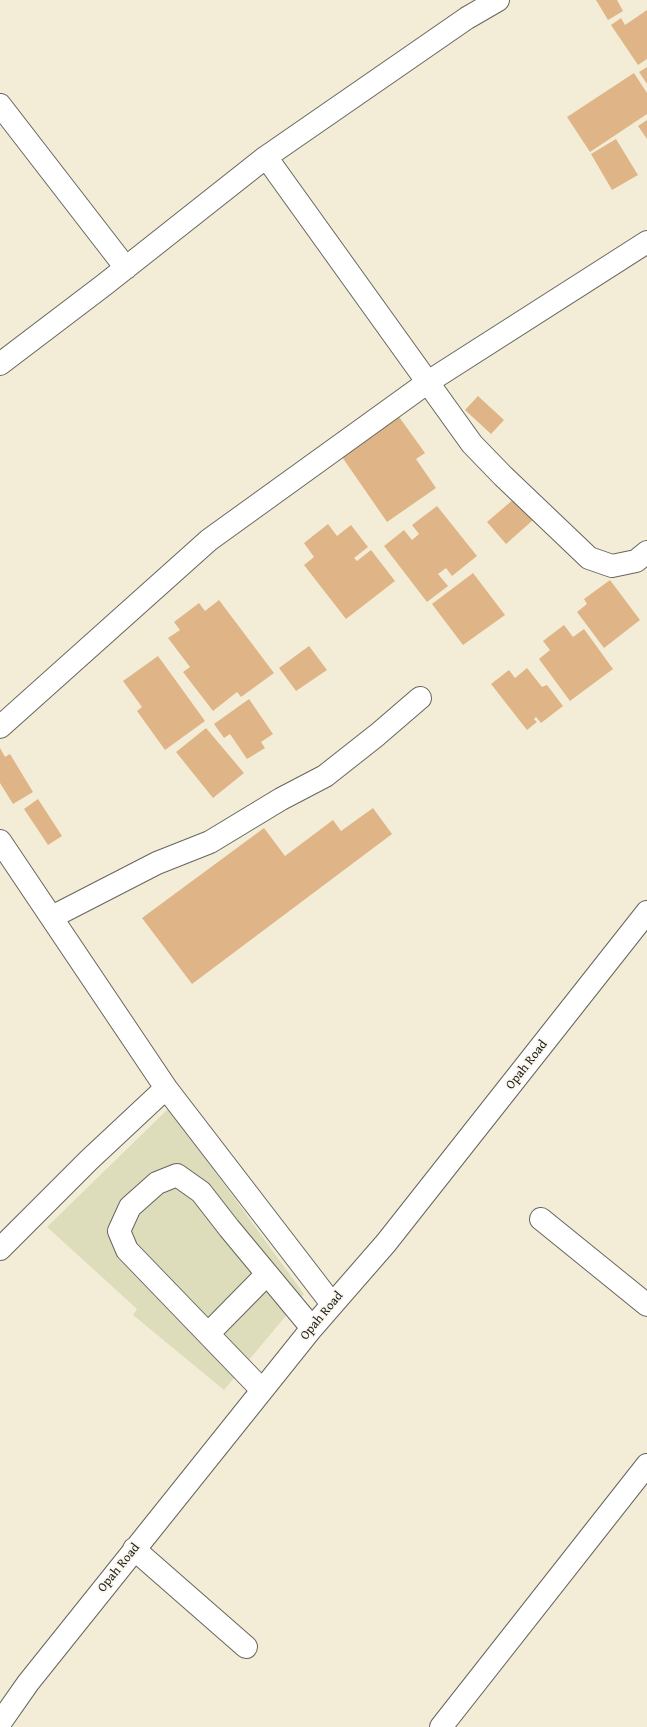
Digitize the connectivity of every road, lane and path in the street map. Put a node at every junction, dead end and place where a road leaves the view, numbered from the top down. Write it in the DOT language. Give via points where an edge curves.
graph roads {
  1 [pos="498,0"];
  2 [pos="0,105"];
  3 [pos="266,157"];
  4 [pos="647,242"];
  5 [pos="126,268"];
  6 [pos="0,364"];
  7 [pos="428,382"];
  8 [pos="647,552"];
  9 [pos="420,698"];
  10 [pos="0,727"];
  11 [pos="0,841"];
  12 [pos="647,912"];
  13 [pos="52,916"];
  14 [pos="166,1088"];
  15 [pos="541,1219"];
  16 [pos="0,1249"];
  17 [pos="267,1274"];
  18 [pos="332,1304"];
  19 [pos="647,1306"];
  20 [pos="312,1328"];
  21 [pos="208,1334"];
  22 [pos="262,1390"];
  23 [pos="647,1465"];
  24 [pos="134,1549"];
  25 [pos="246,1647"];
  26 [pos="0,1723"];
  27 [pos="441,1727"];
  1 -- 3 [label="street" via="467,18"];
  2 -- 5 [label="street"];
  3 -- 5 [label="street"];
  3 -- 7 [label="street"];
  4 -- 7 [label="street"];
  5 -- 6 [label="street"];
  7 -- 8 [label="street" via="472,444 589,558 612,566 636,561"];
  7 -- 10 [label="street" via="209,540"];
  9 -- 13 [label="street" via="325,776 210,842 157,863"];
  11 -- 13 [label="street"];
  12 -- 18 [label="street, Opah Road" via="386,1243"];
  13 -- 14 [label="street"];
  14 -- 16 [label="street"];
  14 -- 18 [label="street"];
  15 -- 19 [label="street"];
  17 -- 20 [label="street"];
  17 -- 21 [label="street"];
  17 -- 21 [label="street" via="201,1192 177,1175 157,1183 130,1207 119,1231 127,1250"];
  18 -- 20 [label="street, Opah Road"];
  20 -- 22 [label="street, Opah Road"];
  21 -- 22 [label="street"];
  22 -- 24 [label="street, Opah Road"];
  23 -- 27 [label="street"];
  24 -- 25 [label="street"];
  24 -- 26 [label="street, Opah Road" via="28,1683"];
}
